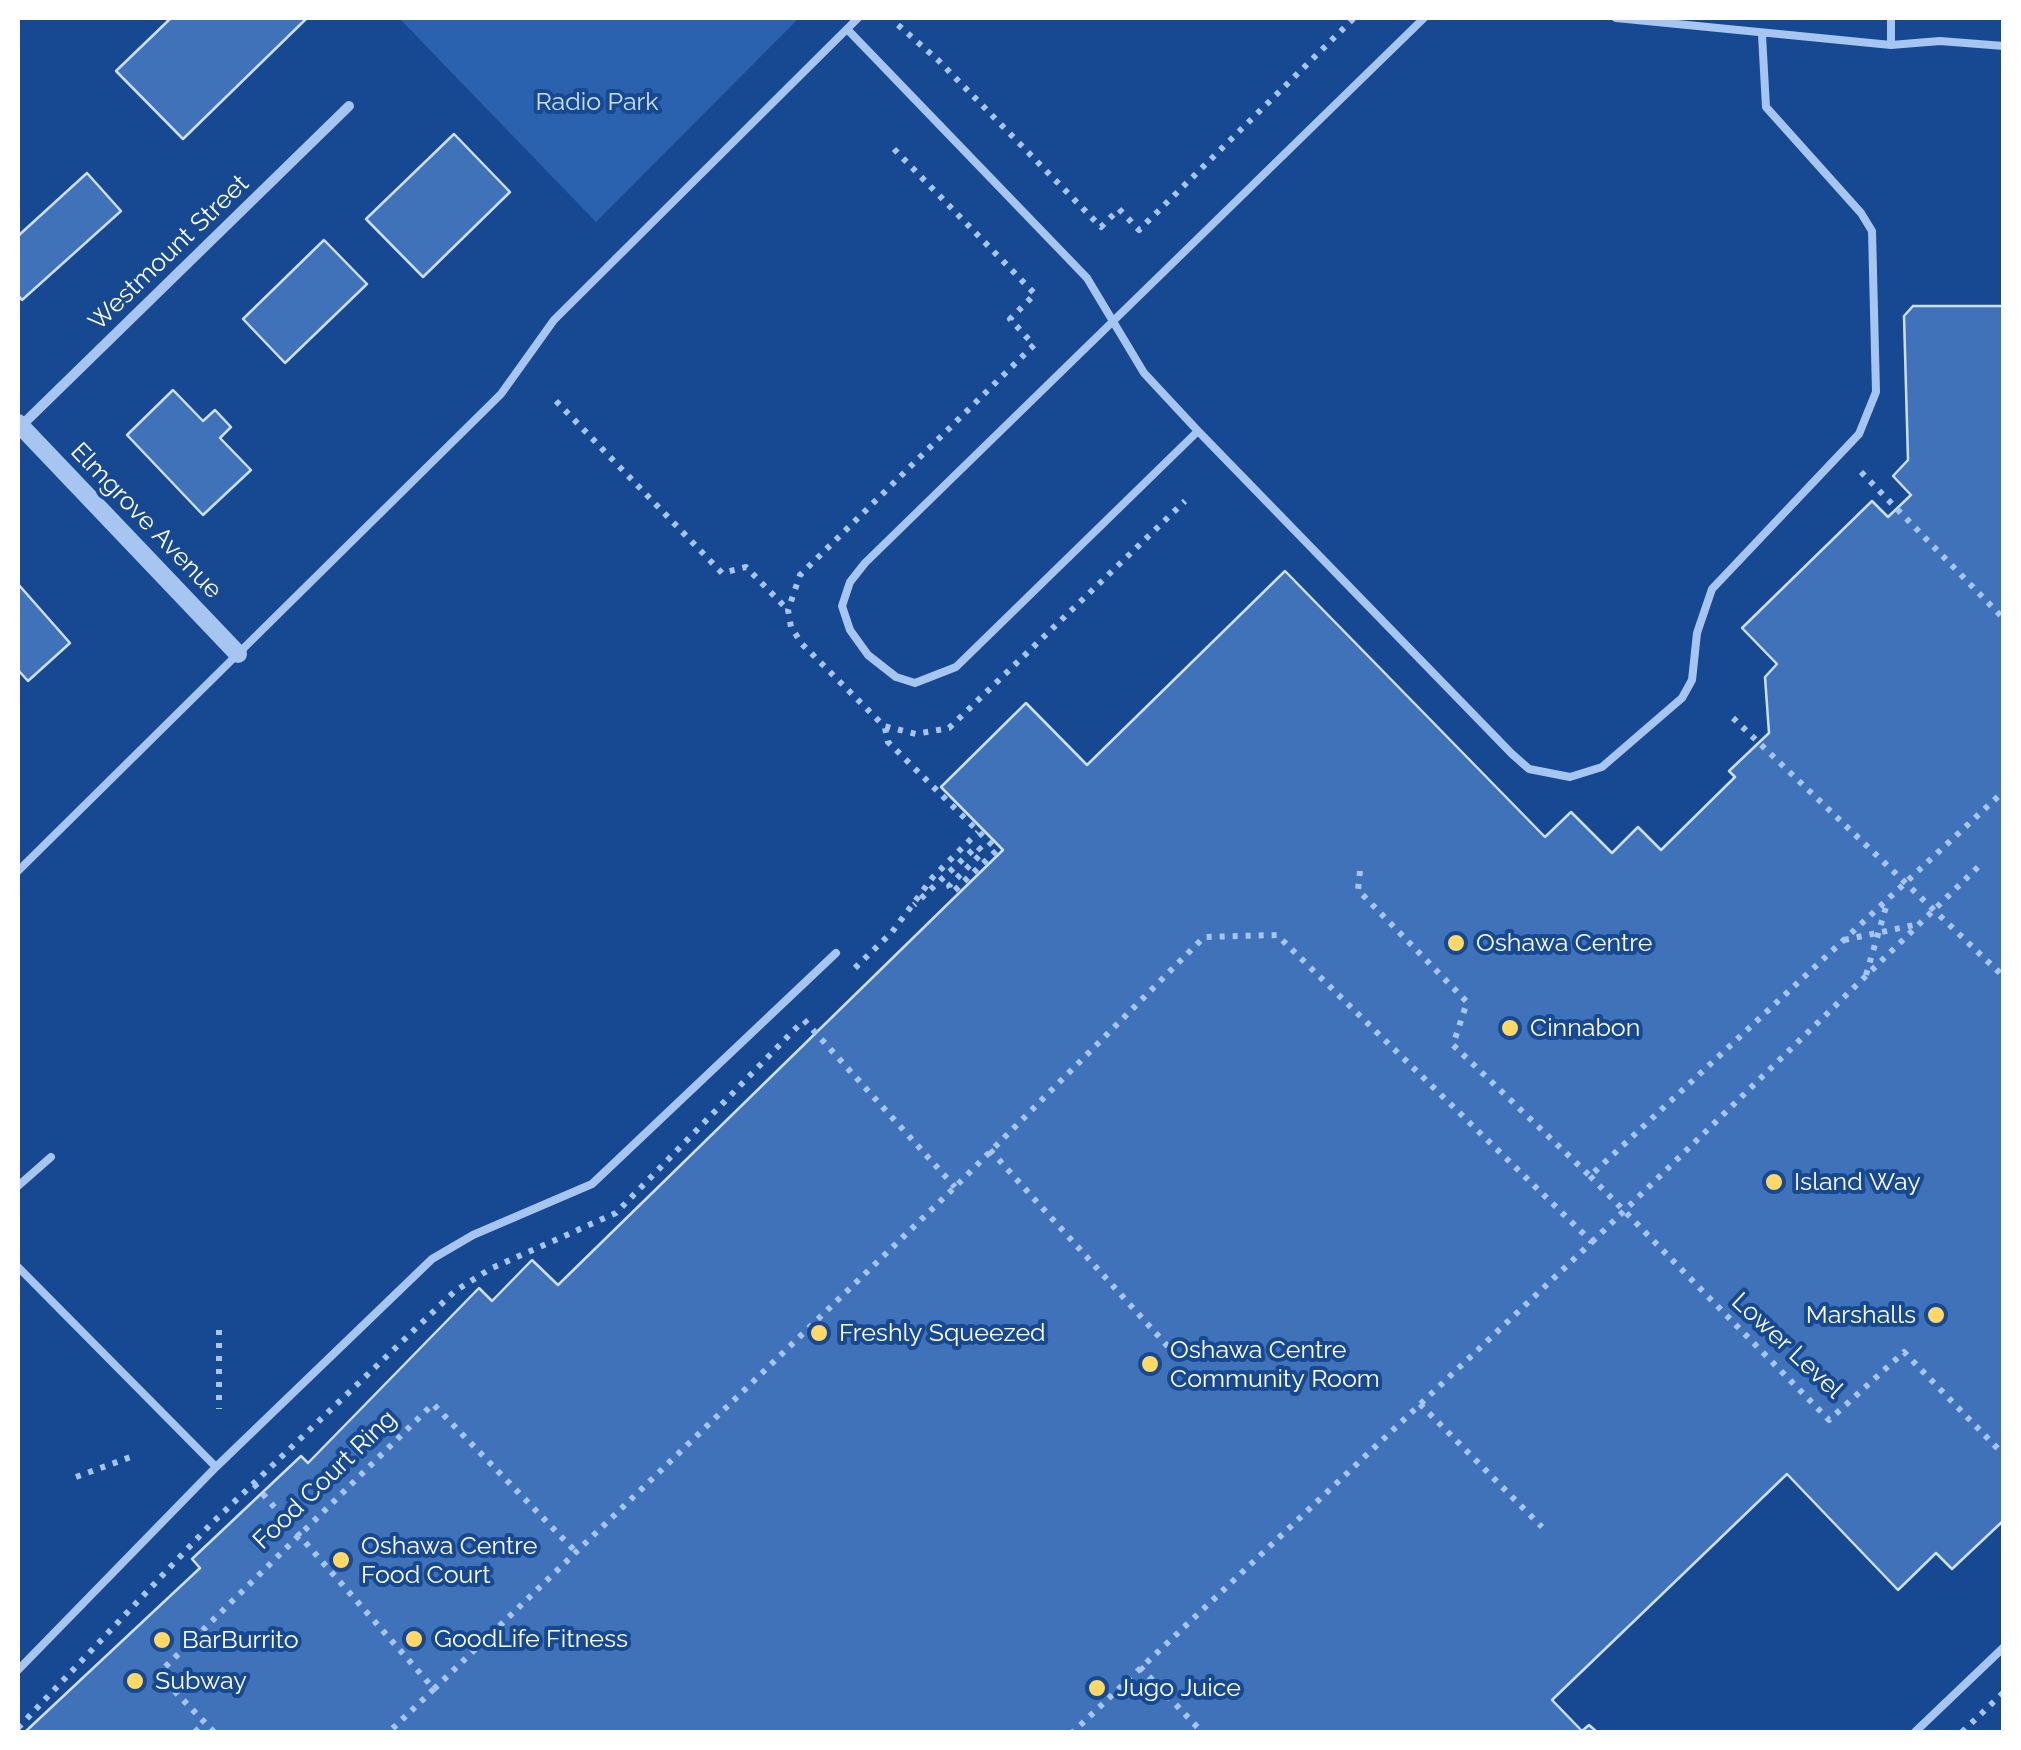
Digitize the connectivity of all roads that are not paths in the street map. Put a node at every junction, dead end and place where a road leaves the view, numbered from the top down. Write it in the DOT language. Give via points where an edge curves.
graph roads {
  1 [pos="858,18"];
  2 [pos="1424,18"];
  3 [pos="1616,18"];
  4 [pos="1891,18"];
  5 [pos="846,29"];
  6 [pos="1762,35"];
  7 [pos="1892,45"];
  8 [pos="2004,46"];
  9 [pos="349,106"];
  10 [pos="1114,323"];
  11 [pos="19,426"];
  12 [pos="1198,431"];
  13 [pos="238,654"];
  14 [pos="18,871"];
  15 [pos="836,953"];
  16 [pos="50,1157"];
  17 [pos="18,1186"];
  18 [pos="18,1267"];
  19 [pos="216,1467"];
  20 [pos="2004,1647"];
  21 [pos="18,1670"];
  22 [pos="1915,1732"];
  1 -- 5 [label="lane"];
  2 -- 10 [label="lane"];
  3 -- 6 [label="lane"];
  4 -- 7 [label="lane"];
  5 -- 10 [label="lane" via="1086,278"];
  5 -- 13 [label="lane" via="554,320 501,394"];
  6 -- 7 [label="lane"];
  6 -- 12 [label="lane" via="1766,107 1872,231 1876,392 1859,434 1712,588 1682,698 1602,767 1570,777 1529,769"];
  7 -- 8 [label="lane"];
  9 -- 11 [label="street, Westmount Street"];
  10 -- 12 [label="lane" via="1144,373"];
  10 -- 12 [label="lane" via="850,582 842,606 868,656 915,683 956,667"];
  11 -- 13 [label="street, Elmgrove Avenue"];
  13 -- 14 [label="lane"];
  15 -- 19 [label="lane" via="592,1184 472,1235 432,1260"];
  16 -- 17 [label="lane"];
  18 -- 19 [label="lane"];
  19 -- 21 [label="lane"];
  20 -- 22 [label="lane"];
}
